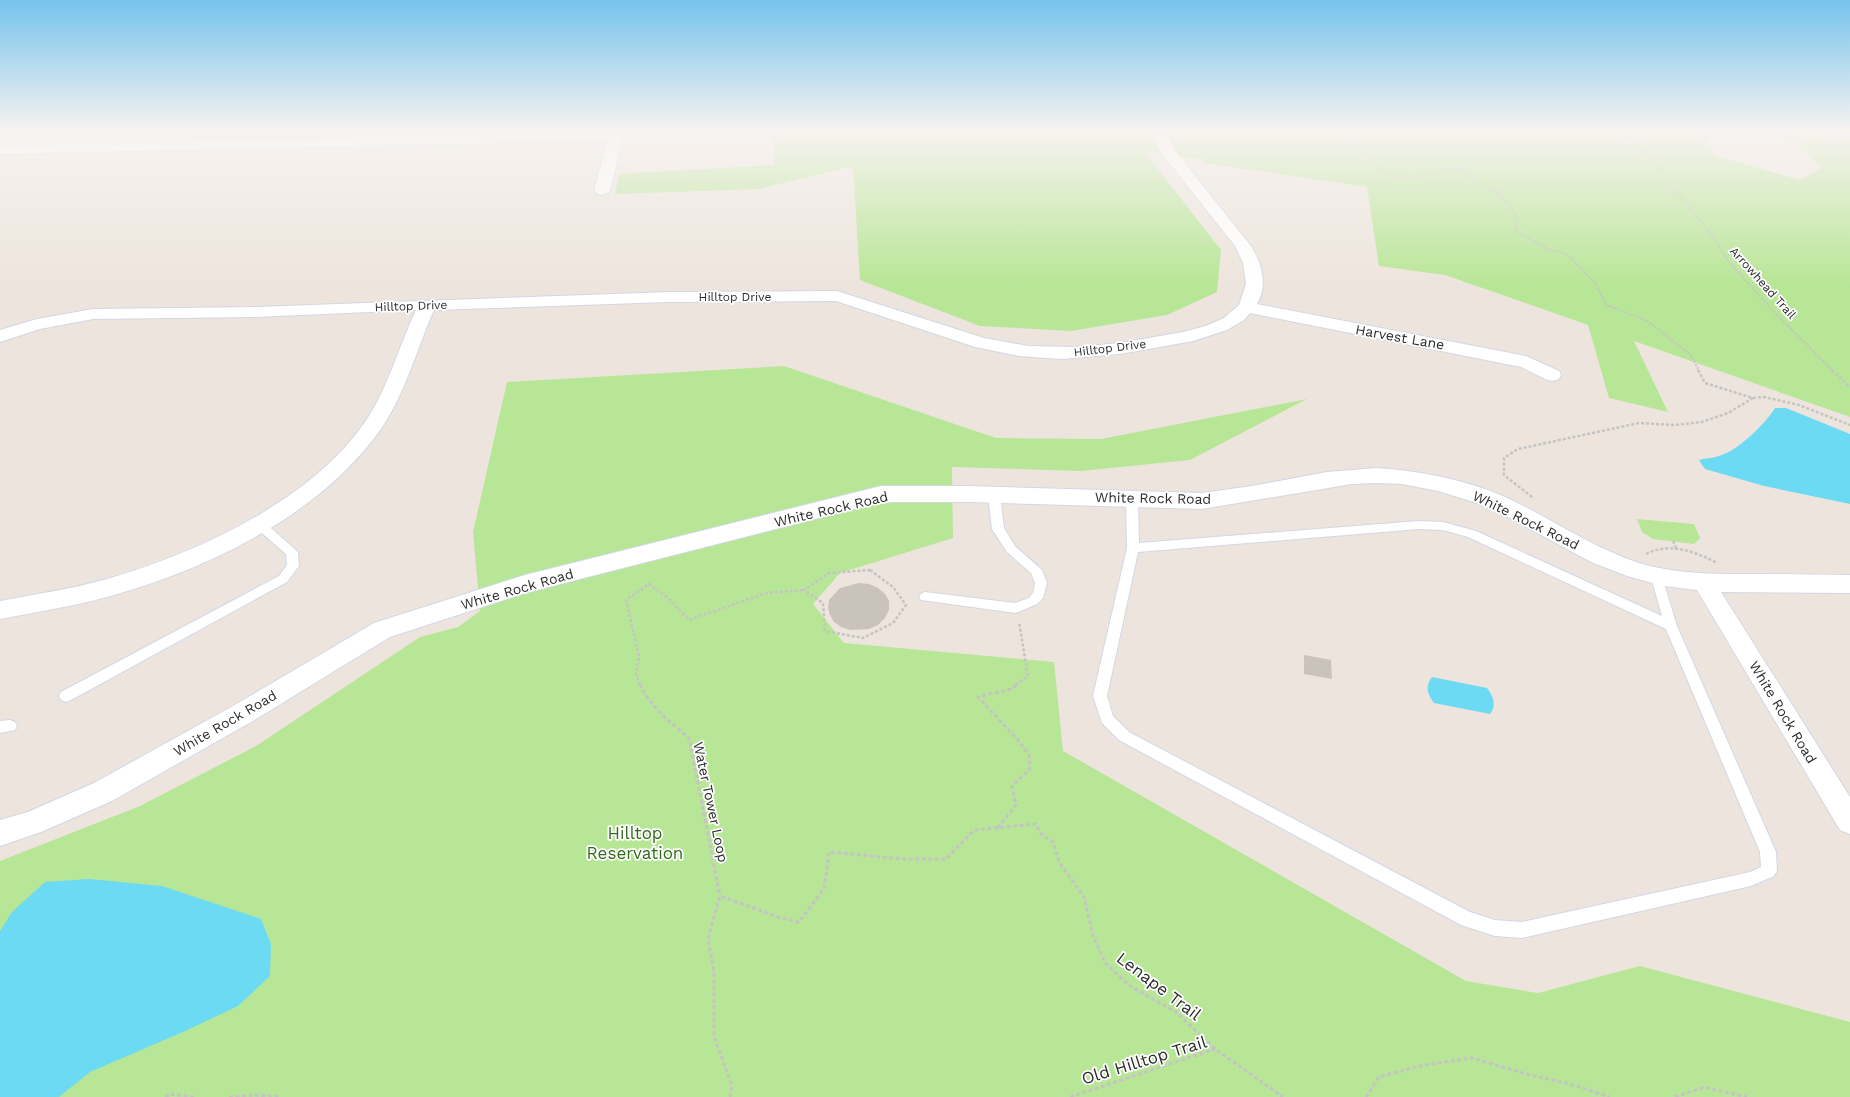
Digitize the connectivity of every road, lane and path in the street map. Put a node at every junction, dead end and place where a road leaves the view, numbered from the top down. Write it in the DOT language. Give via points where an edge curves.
graph roads {
  1 [pos="604,182"];
  2 [pos="1192,182"];
  3 [pos="1477,182"];
  4 [pos="1668,182"];
  5 [pos="602,190"];
  6 [pos="427,305"];
  7 [pos="1246,307"];
  8 [pos="0,336"];
  9 [pos="1552,375"];
  10 [pos="1850,387"];
  11 [pos="1753,398"];
  12 [pos="1850,425"];
  13 [pos="994,495"];
  14 [pos="1132,498"];
  15 [pos="1532,498"];
  16 [pos="259,524"];
  17 [pos="1673,541"];
  18 [pos="1132,548"];
  19 [pos="1676,548"];
  20 [pos="1634,570"];
  21 [pos="1657,576"];
  22 [pos="1704,582"];
  23 [pos="1743,583"];
  24 [pos="1850,584"];
  25 [pos="804,590"];
  26 [pos="925,597"];
  27 [pos="1016,608"];
  28 [pos="0,610"];
  29 [pos="1671,626"];
  30 [pos="66,696"];
  31 [pos="1850,821"];
  32 [pos="998,828"];
  33 [pos="0,833"];
  34 [pos="720,896"];
  35 [pos="1215,1049"];
  36 [pos="165,1097"];
  37 [pos="194,1097"];
  38 [pos="229,1097"];
  39 [pos="280,1097"];
  40 [pos="730,1097"];
  41 [pos="1070,1097"];
  42 [pos="1283,1097"];
  43 [pos="1366,1097"];
  44 [pos="1610,1097"];
  45 [pos="1675,1097"];
  46 [pos="1747,1097"];
  1 -- 5 [label="street"];
  2 -- 7 [label="street, Hilltop Drive" via="1243,245 1251,261 1254,274 1253,294"];
  3 -- 11 [label="path" via="1483,188 1497,191 1516,215 1516,231 1548,249 1568,255 1595,283 1606,306 1646,320 1690,355 1705,383"];
  4 -- 10 [label="path, Arrowhead Trail" via="1709,232 1729,262 1776,314"];
  6 -- 7 [label="street, Hilltop Drive" via="669,297 837,296 975,342 1022,351 1070,354 1117,350 1196,334 1220,326 1239,315"];
  6 -- 8 [label="street, Hilltop Drive" via="256,312 93,314 37,324"];
  6 -- 16 [label="street" via="393,388 367,433 329,474"];
  7 -- 9 [label="street, Harvest Lane" via="1374,333 1456,346 1526,362"];
  11 -- 12 [label="path" via="1764,397 1799,405"];
  11 -- 15 [label="path" via="1728,413 1702,422 1674,425 1639,423 1518,449 1504,458 1504,475"];
  13 -- 14 [label="street, White Rock Road"];
  13 -- 27 [label="lane" via="1001,536 1011,549 1036,570 1041,583 1038,595 1033,601"];
  13 -- 33 [label="street, White Rock Road" via="881,494 525,584 382,630 242,714 102,792 31,823"];
  14 -- 18 [label="lane"];
  14 -- 20 [label="street, White Rock Road" via="1202,501 1227,499 1356,475 1415,478 1446,485 1495,502 1600,556"];
  16 -- 28 [label="street" via="196,556 138,579 77,596"];
  16 -- 30 [label="lane" via="292,552 293,566 283,579"];
  17 -- 19 [label="path"];
  18 -- 29 [label="lane" via="1419,525 1443,526 1472,534"];
  18 -- 29 [label="lane" via="1100,696 1107,719 1124,736 1467,919 1496,928 1522,930 1751,879 1769,871 1768,852"];
  19 -- 20 [label="path" via="1648,552"];
  19 -- 23 [label="path" via="1688,550 1710,560 1733,573"];
  20 -- 21 [label="street, White Rock Road"];
  21 -- 22 [label="street, White Rock Road"];
  21 -- 29 [label="lane"];
  22 -- 23 [label="street, White Rock Road"];
  22 -- 31 [label="street, White Rock Road"];
  23 -- 24 [label="street, White Rock Road"];
  25 -- 25 [label="path, Water Tower Loop" via="829,573 870,570 893,587 906,605 893,623 864,638 825,631 823,603"];
  25 -- 34 [label="path, Water Tower Loop" via="766,593 689,620 668,598 649,584 626,600 639,656 636,675 644,694 688,738"];
  26 -- 27 [label="lane"];
  27 -- 32 [label="path" via="1028,676 1011,689 978,697 1029,755 1030,769 1012,786 1016,805"];
  32 -- 34 [label="path, Lenape Trail" via="974,830 946,859 902,859 829,852 824,889 799,922 780,918"];
  32 -- 35 [label="path, Lenape Trail" via="1036,824 1040,832 1052,842 1059,862 1084,897 1093,935 1105,963 1130,986 1176,1012"];
  34 -- 40 [label="path" via="708,938 714,973 714,1036 732,1086"];
  35 -- 41 [label="path, Old Hilltop Trail"];
  35 -- 42 [label="path, Old Hilltop Trail"];
  36 -- 37 [label="path" via="170,1094"];
  38 -- 39 [label="path"];
  43 -- 44 [label="path" via="1379,1077 1423,1065 1472,1058"];
  45 -- 46 [label="path" via="1704,1087"];
}
